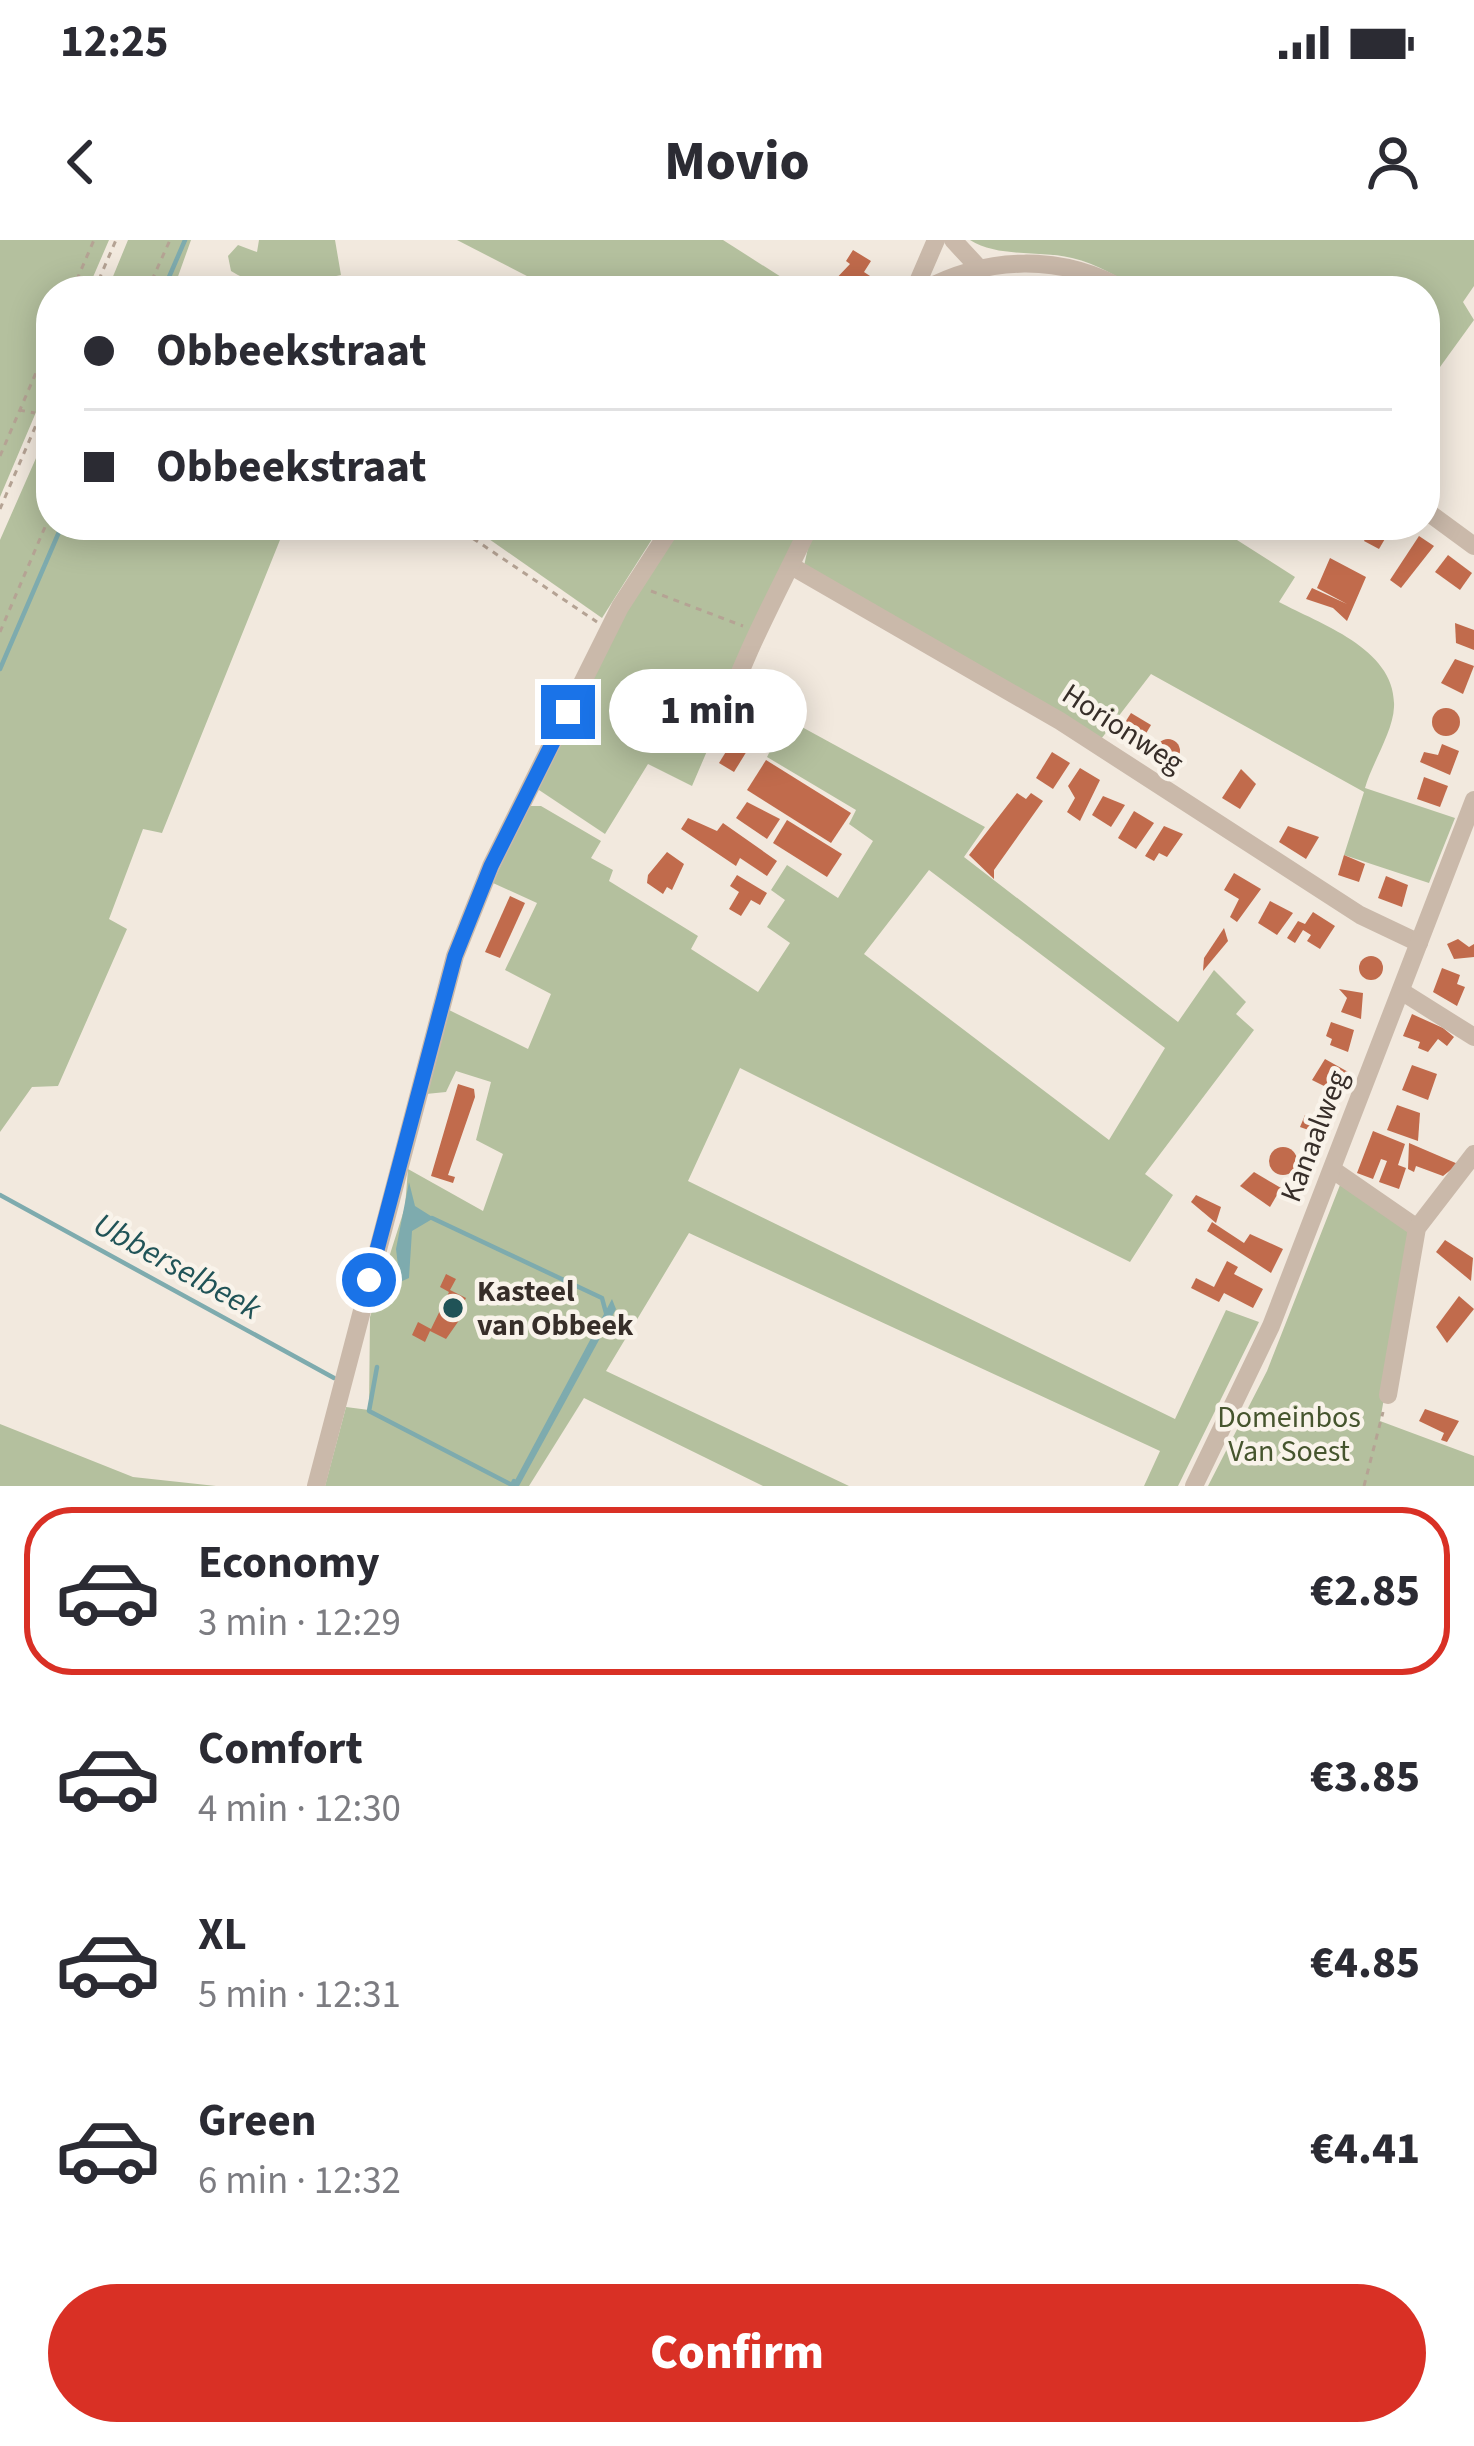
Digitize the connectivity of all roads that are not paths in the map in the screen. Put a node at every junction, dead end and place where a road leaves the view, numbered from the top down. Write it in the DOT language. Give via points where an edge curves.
graph roads {
  1 [pos="936,240"];
  2 [pos="953,240"];
  3 [pos="980,268"];
  4 [pos="923,276"];
  5 [pos="958,276"];
  6 [pos="1094,276"];
  7 [pos="1440,521"];
  8 [pos="663,540"];
  9 [pos="804,540"];
  10 [pos="1474,547"];
  11 [pos="793,567"];
  12 [pos="721,724"];
  13 [pos="1474,800"];
  14 [pos="1467,839"];
  15 [pos="1419,943"];
  16 [pos="1401,991"];
  17 [pos="1474,1037"];
  18 [pos="1474,1154"];
  19 [pos="1334,1170"];
  20 [pos="1417,1228"];
  21 [pos="1388,1394"];
  22 [pos="316,1486"];
  23 [pos="1194,1486"];
  1 -- 4 [label="street"];
  2 -- 3 [label="street"];
  3 -- 5 [label="street"];
  3 -- 6 [label="street" via="1018,262"];
  7 -- 10 [label="street"];
  8 -- 22 [label="street" via="608,630 455,956"];
  9 -- 11 [label="street"];
  11 -- 12 [label="street" via="756,631"];
  11 -- 15 [label="street, Horionweg" via="1060,721 1360,915"];
  13 -- 14 [label="street, Kanaalweg"];
  14 -- 15 [label="street, Kanaalweg"];
  15 -- 16 [label="street, Kanaalweg"];
  16 -- 17 [label="street"];
  16 -- 19 [label="street, Kanaalweg"];
  18 -- 20 [label="street"];
  19 -- 20 [label="street"];
  19 -- 23 [label="street, Kanaalweg"];
  20 -- 21 [label="street"];
}
